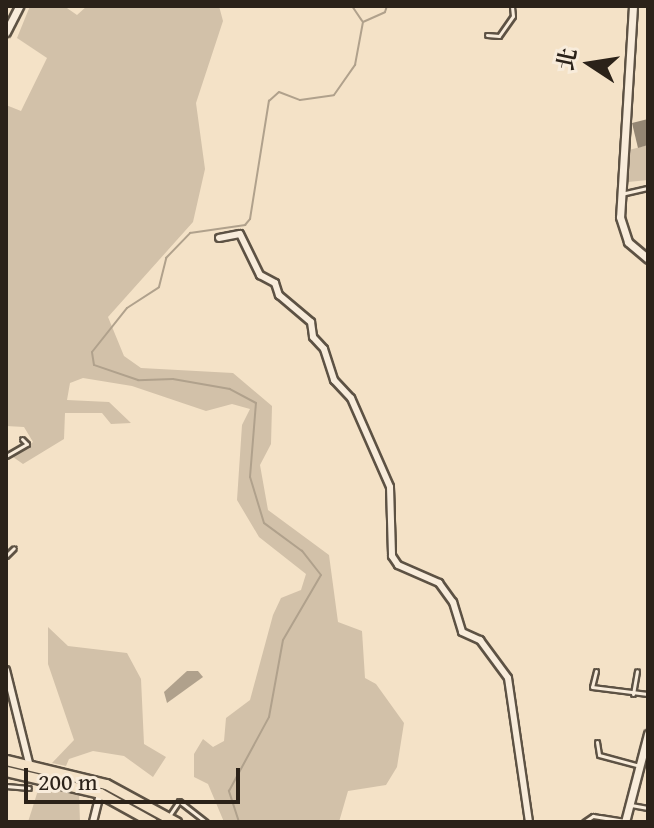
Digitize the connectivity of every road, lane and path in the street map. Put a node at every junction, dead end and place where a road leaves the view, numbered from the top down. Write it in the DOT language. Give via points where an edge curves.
graph roads {
  1 [pos="19,6"];
  2 [pos="512,6"];
  3 [pos="633,6"];
  4 [pos="6,32"];
  5 [pos="487,35"];
  6 [pos="648,188"];
  7 [pos="621,194"];
  8 [pos="219,238"];
  9 [pos="648,259"];
  10 [pos="22,439"];
  11 [pos="6,456"];
  12 [pos="14,548"];
  13 [pos="6,556"];
  14 [pos="6,670"];
  15 [pos="596,671"];
  16 [pos="637,671"];
  17 [pos="9,684"];
  18 [pos="633,694"];
  19 [pos="648,694"];
  20 [pos="648,734"];
  21 [pos="597,742"];
  22 [pos="6,760"];
  23 [pos="29,763"];
  24 [pos="641,766"];
  25 [pos="6,771"];
  26 [pos="6,786"];
  27 [pos="29,788"];
  28 [pos="100,793"];
  29 [pos="631,805"];
  30 [pos="648,808"];
  31 [pos="169,820"];
  32 [pos="93,822"];
  33 [pos="152,822"];
  34 [pos="206,822"];
  35 [pos="529,822"];
  36 [pos="584,822"];
  37 [pos="625,822"];
  1 -- 4 [label="street"];
  2 -- 5 [label="lane" via="513,16 499,36"];
  3 -- 7 [label="street"];
  6 -- 7 [label="lane"];
  7 -- 9 [label="street" via="625,235"];
  8 -- 35 [label="street" via="240,234 260,275 275,283 279,295 311,322 313,337 324,349 334,380 351,398 390,487 392,556 398,565 439,583 453,602 462,632 480,640 508,678"];
  10 -- 11 [label="lane" via="27,444"];
  12 -- 13 [label="lane"];
  14 -- 17 [label="street"];
  15 -- 18 [label="lane" via="592,687"];
  16 -- 18 [label="lane"];
  17 -- 23 [label="street"];
  18 -- 19 [label="lane"];
  20 -- 24 [label="street"];
  21 -- 24 [label="lane" via="599,755"];
  22 -- 23 [label="main road"];
  23 -- 31 [label="main road" via="106,784"];
  24 -- 29 [label="street"];
  25 -- 28 [label="main road"];
  26 -- 27 [label="lane"];
  28 -- 32 [label="street"];
  28 -- 33 [label="main road"];
  29 -- 30 [label="lane"];
  29 -- 37 [label="street"];
  31 -- 34 [label="lane" via="179,801"];
  36 -- 37 [label="lane" via="593,816"];
}
